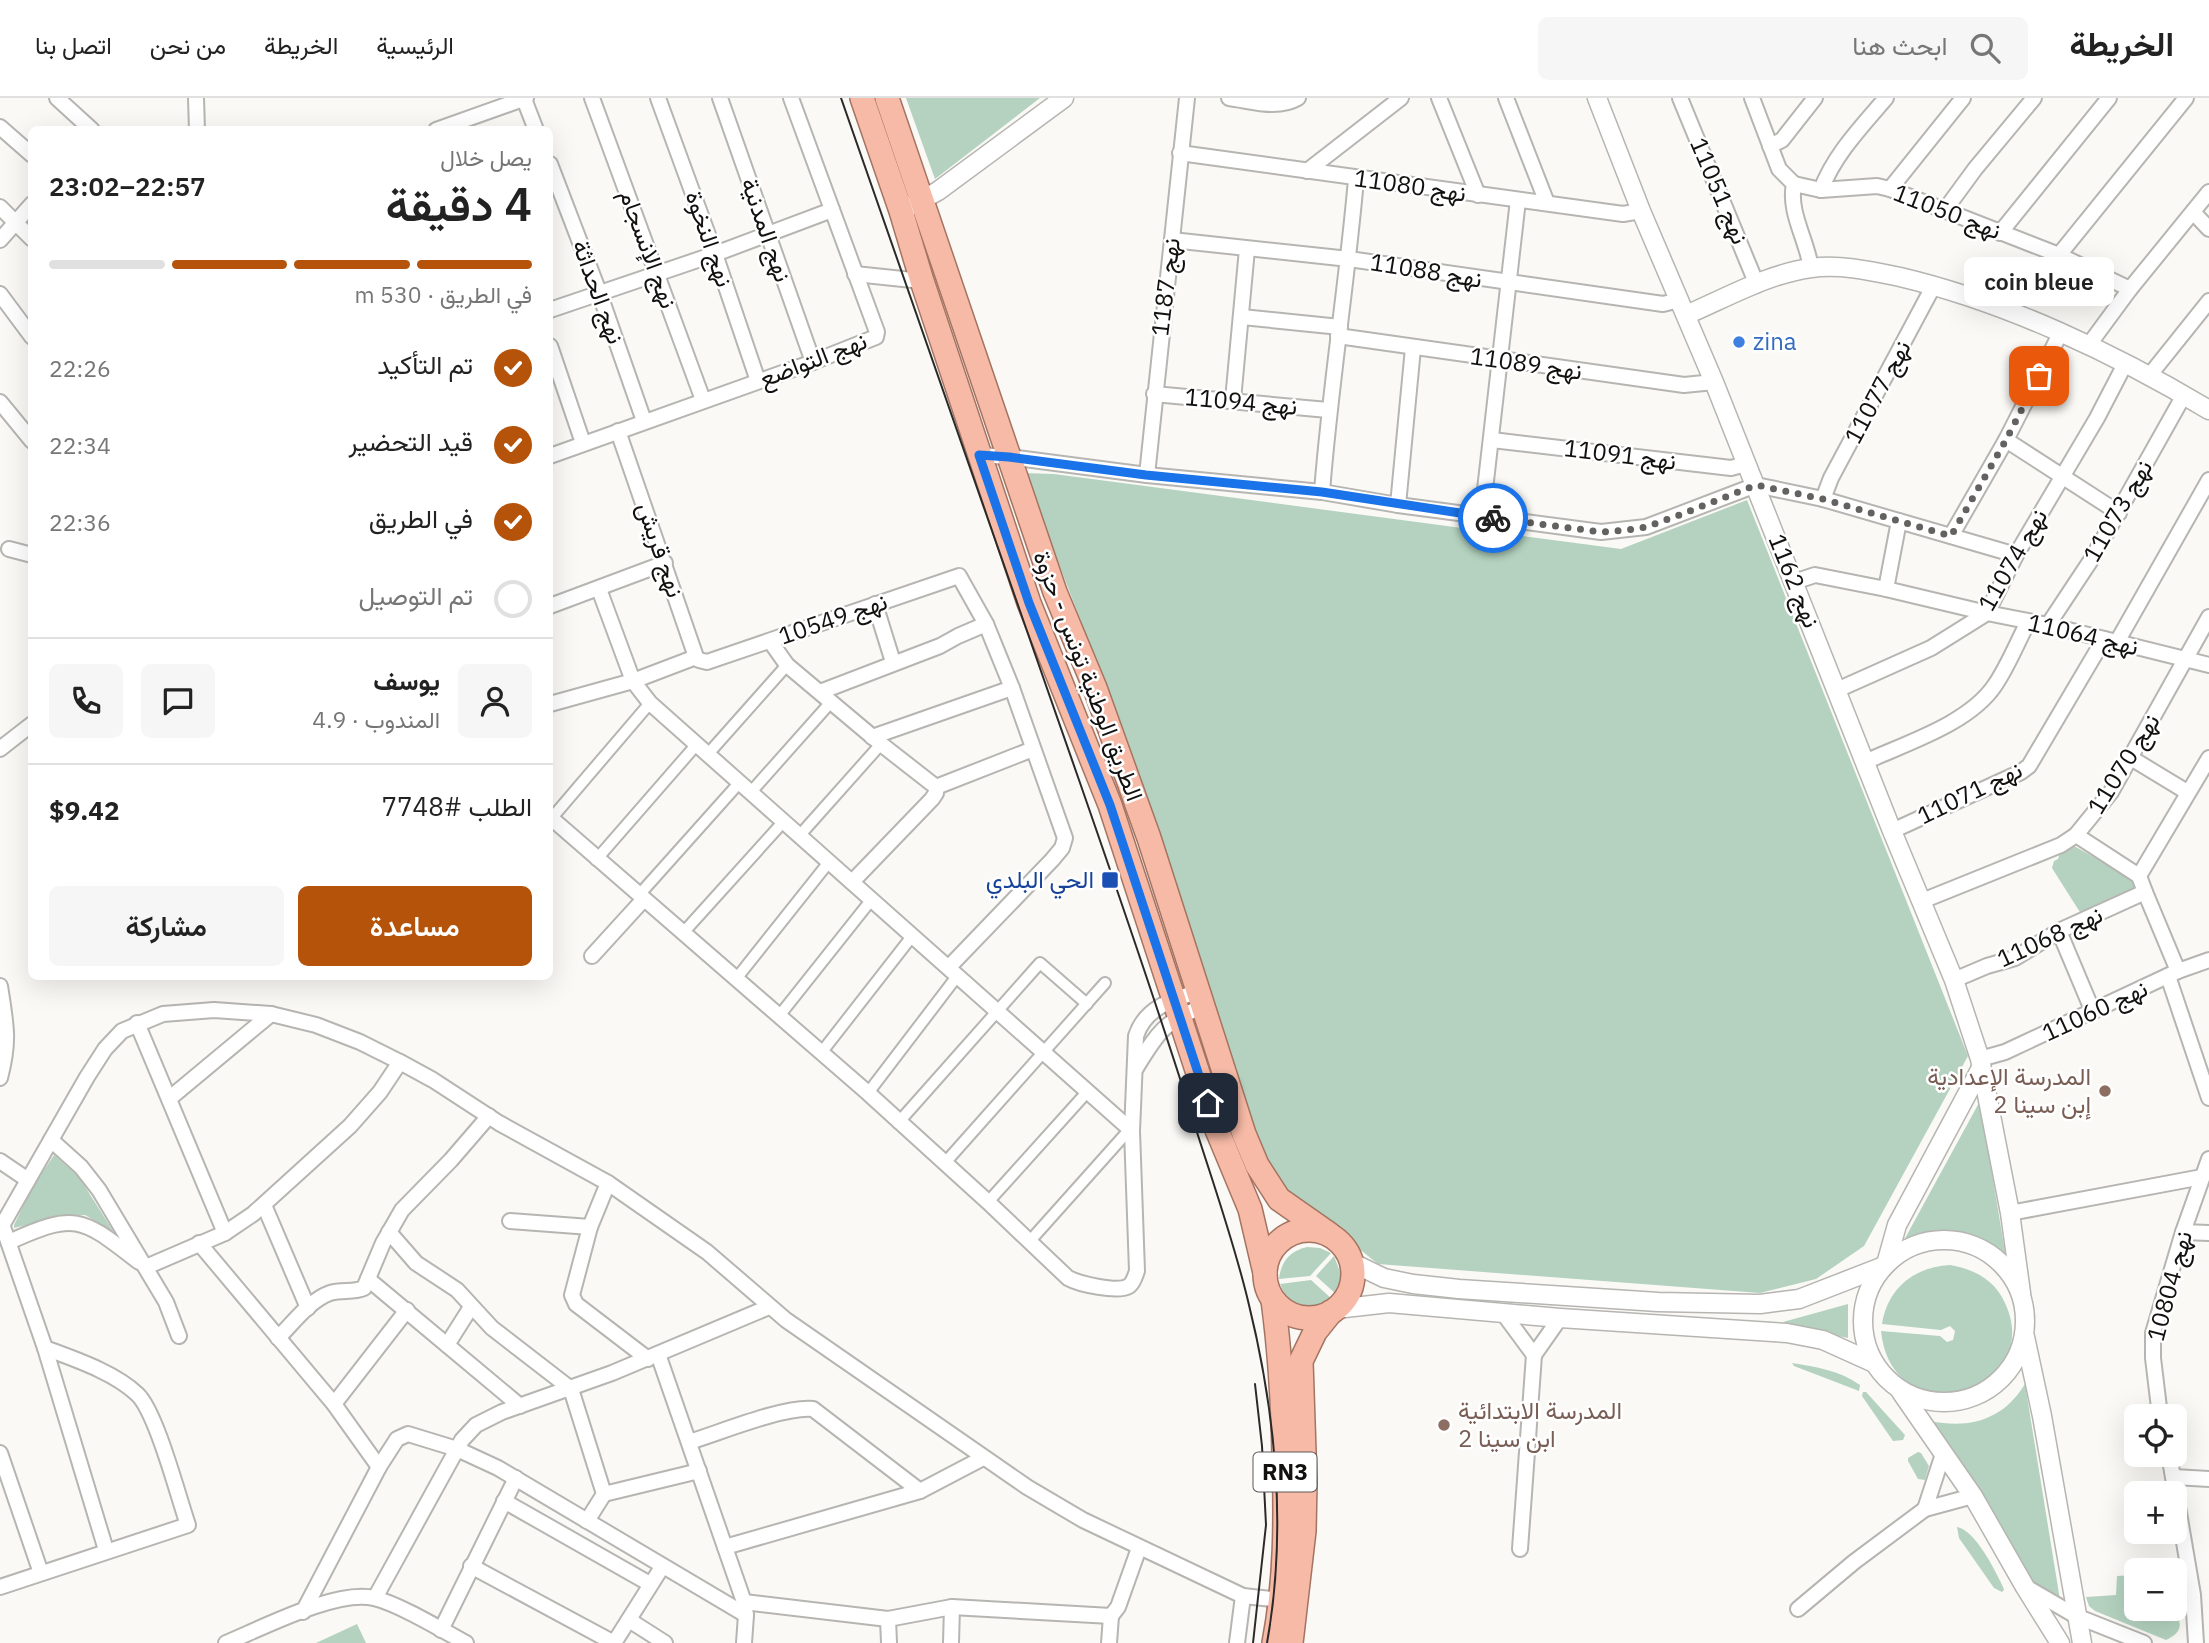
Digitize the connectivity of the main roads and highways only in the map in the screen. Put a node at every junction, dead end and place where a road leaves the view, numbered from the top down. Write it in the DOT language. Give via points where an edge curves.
graph roads {
  1 [pos="862,98"];
  2 [pos="887,98"];
  3 [pos="1189,1003"];
  4 [pos="1329,1234"];
  5 [pos="1265,1273"];
  6 [pos="1273,1300"];
  7 [pos="1334,1311"];
  8 [pos="1274,1643"];
  9 [pos="1291,1643"];
  1 -- 3 [label="highway, الطريق الوطنية تونس - حزوة / RN3" via="1029,603"];
  2 -- 3 [label="highway, الطريق الوطنية تونس - حزوة / RN3" via="1055,592 1149,838"];
  3 -- 4 [label="highway, الطريق الوطنية تونس - حزوة / RN3" via="1257,1165 1279,1199"];
  3 -- 5 [label="highway, الطريق الوطنية تونس - حزوة / RN3" via="1215,1125 1250,1209"];
  4 -- 5 [label="highway" via="1315,1230 1286,1236 1267,1258"];
  4 -- 7 [label="highway, RN3" via="1344,1246 1353,1263 1348,1296"];
  5 -- 6 [label="highway, RN3"];
  6 -- 7 [label="highway" via="1294,1316 1319,1317"];
  6 -- 8 [label="highway, RN3" via="1279,1343 1286,1525 1282,1600"];
  7 -- 9 [label="highway, RN3" via="1315,1332 1301,1361 1304,1531"];
}
